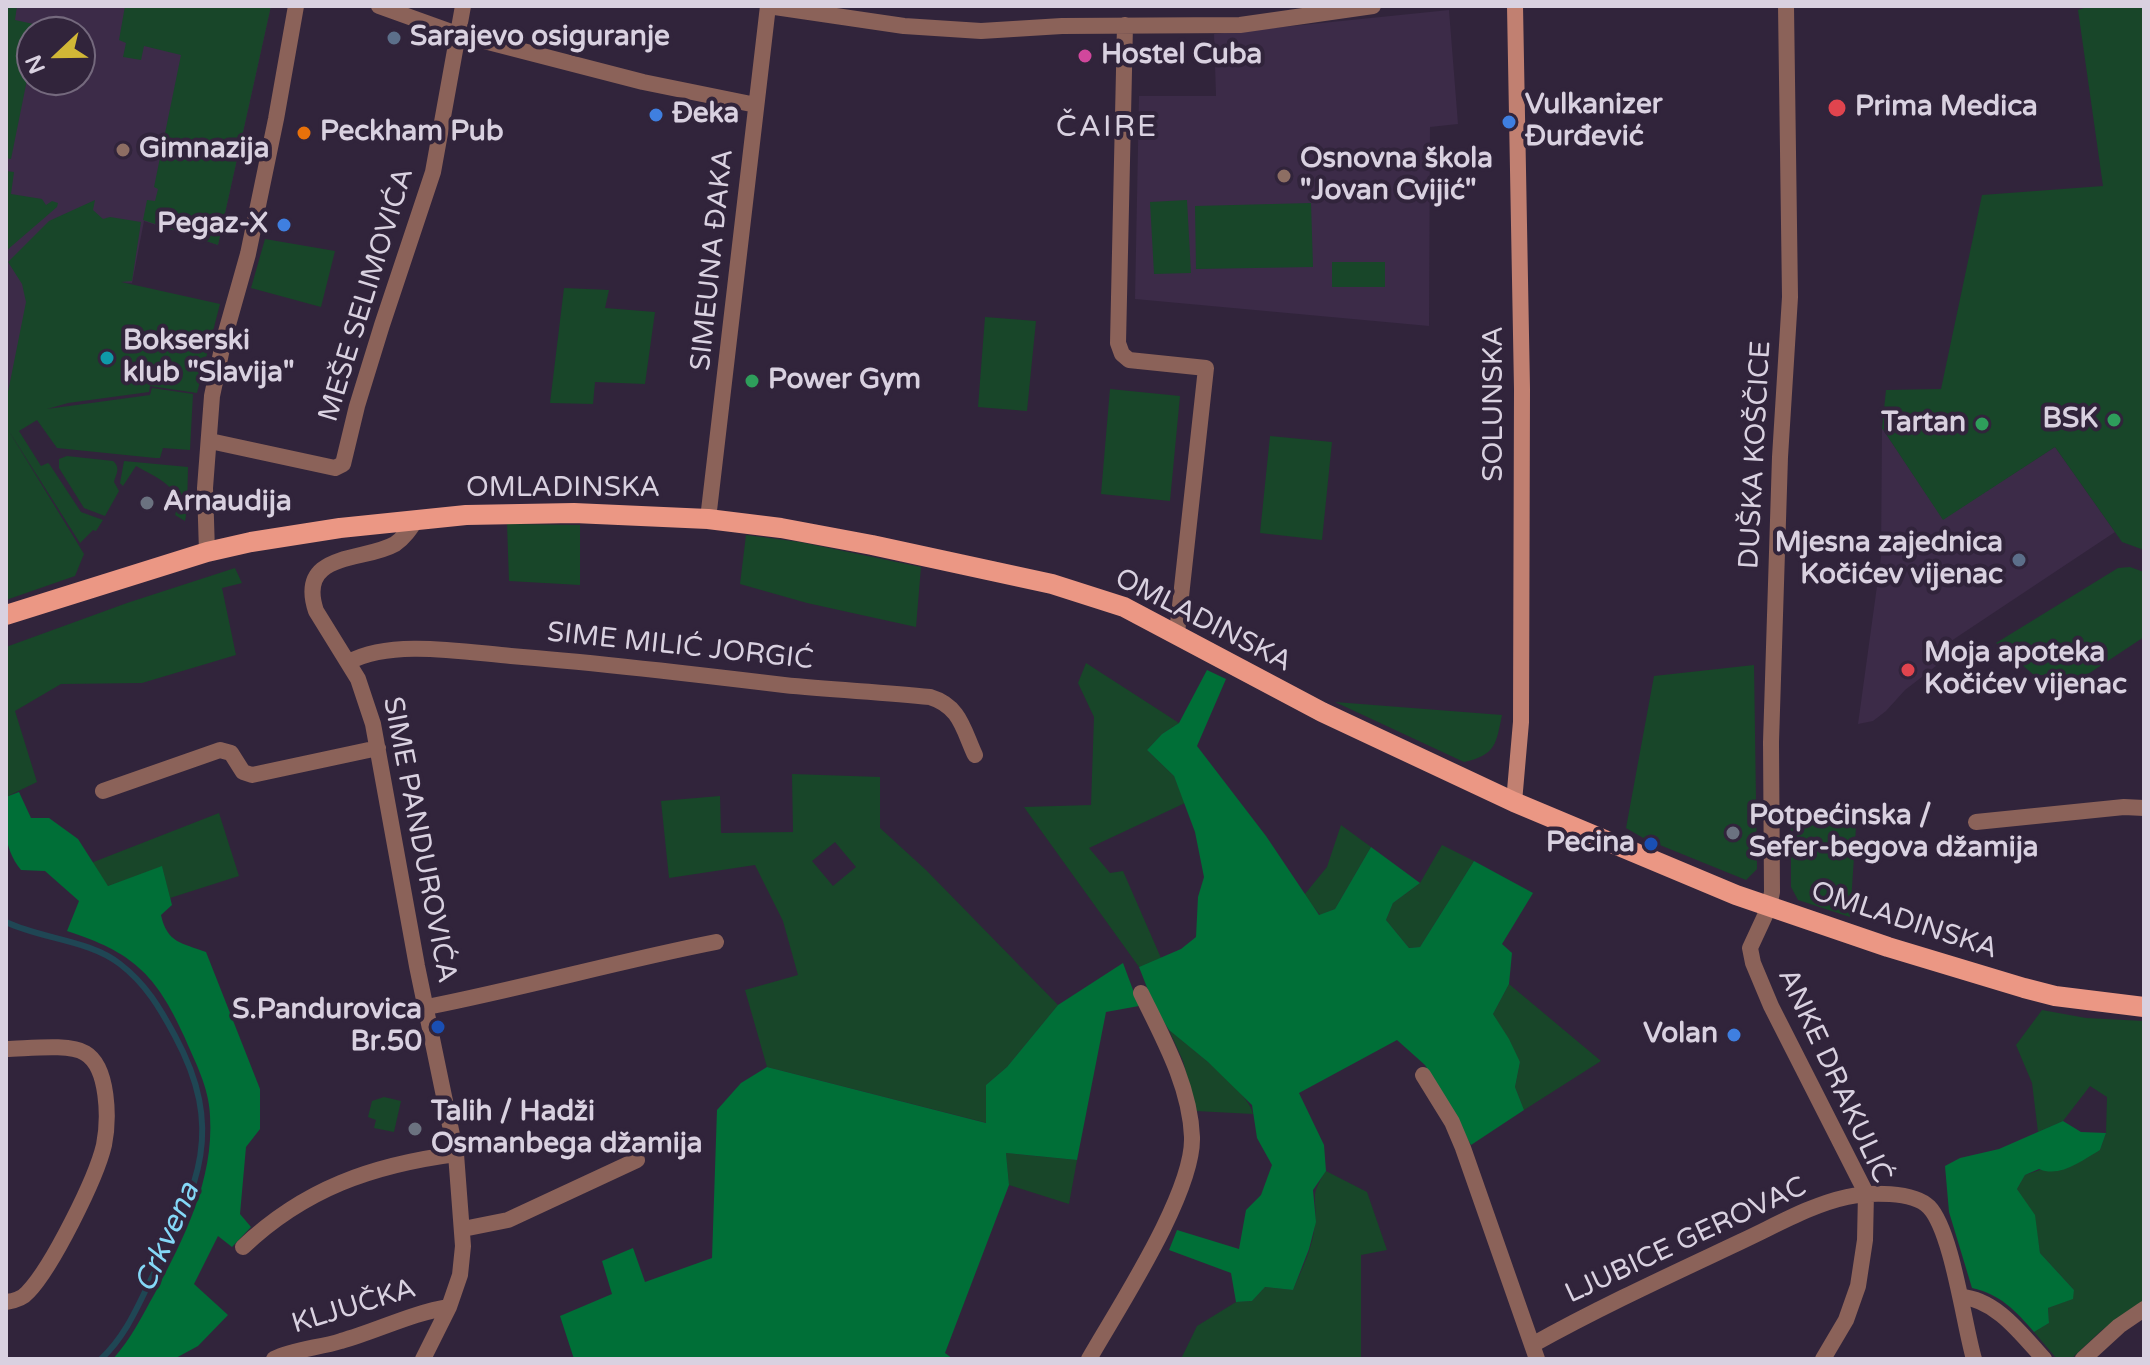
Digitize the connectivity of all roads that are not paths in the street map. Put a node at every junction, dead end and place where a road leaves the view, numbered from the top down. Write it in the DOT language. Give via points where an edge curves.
graph roads {
  1 [pos="296,6"];
  2 [pos="379,6"];
  3 [pos="463,6"];
  4 [pos="768,6"];
  5 [pos="1373,6"];
  6 [pos="1515,6"];
  7 [pos="1786,6"];
  8 [pos="1125,25"];
  9 [pos="457,34"];
  10 [pos="756,105"];
  11 [pos="210,441"];
  12 [pos="708,519"];
  13 [pos="416,520"];
  14 [pos="207,552"];
  15 [pos="52,602"];
  16 [pos="6,615"];
  17 [pos="6,627"];
  18 [pos="1177,633"];
  19 [pos="349,662"];
  20 [pos="378,748"];
  21 [pos="975,755"];
  22 [pos="103,791"];
  23 [pos="1514,802"];
  24 [pos="2144,808"];
  25 [pos="1976,822"];
  26 [pos="1769,907"];
  27 [pos="716,942"];
  28 [pos="1141,993"];
  29 [pos="427,1007"];
  30 [pos="2144,1007"];
  31 [pos="6,1049"];
  32 [pos="1423,1075"];
  33 [pos="456,1154"];
  34 [pos="637,1160"];
  35 [pos="1866,1193"];
  36 [pos="463,1229"];
  37 [pos="243,1247"];
  38 [pos="1961,1297"];
  39 [pos="6,1302"];
  40 [pos="449,1307"];
  41 [pos="2144,1309"];
  42 [pos="1534,1352"];
  43 [pos="274,1359"];
  44 [pos="423,1359"];
  45 [pos="1089,1359"];
  46 [pos="1823,1359"];
  47 [pos="1974,1359"];
  48 [pos="2044,1359"];
  49 [pos="2083,1359"];
  1 -- 11 [label="street" via="248,254 212,396"];
  2 -- 9 [label="street"];
  3 -- 9 [label="street, MEŠE SELIMOVIĆA"];
  4 -- 8 [label="street" via="939,30"];
  4 -- 10 [label="street, SIMEUNA ĐAKA"];
  5 -- 8 [label="street" via="1240,25"];
  6 -- 23 [label="street, SOLUNSKA" via="1522,404 1521,722"];
  7 -- 26 [label="street, DUŠKA KOŠČICE" via="1790,297 1780,457"];
  8 -- 18 [label="street" via="1118,343 1129,360 1206,368"];
  9 -- 10 [label="street"];
  9 -- 11 [label="street, MEŠE SELIMOVIĆA" via="433,172 343,464 335,468"];
  10 -- 12 [label="street, SIMEUNA ĐAKA"];
  11 -- 14 [label="street"];
  12 -- 13 [label="main road, OMLADINSKA" via="574,513"];
  12 -- 18 [label="main road, OMLADINSKA" via="872,545 1052,584 1124,607"];
  13 -- 14 [label="main road, OMLADINSKA"];
  13 -- 19 [label="street, SIME PANDUROVIĆA" via="395,544 339,558 319,574 313,600"];
  14 -- 15 [label="main road, OMLADINSKA"];
  15 -- 16 [label="main road, OMLADINSKA"];
  15 -- 17 [label="main road, OMLADINSKA"];
  18 -- 23 [label="main road, OMLADINSKA" via="1270,687"];
  19 -- 20 [label="street, SIME PANDUROVIĆA" via="367,702"];
  19 -- 21 [label="street, SIME MILIĆ JORGIĆ" via="379,651 453,651 930,697 955,711"];
  20 -- 22 [label="street" via="252,775 243,772 231,753 220,750"];
  20 -- 29 [label="street, SIME PANDUROVIĆA"];
  23 -- 26 [label="main road, OMLADINSKA"];
  24 -- 25 [label="street"];
  26 -- 30 [label="main road, OMLADINSKA" via="2024,988"];
  26 -- 35 [label="street, ANKE DRAKULIĆ" via="1750,948 1753,963"];
  27 -- 29 [label="street, SIME PANDUROVIĆA"];
  28 -- 45 [label="street" via="1171,1056 1192,1140 1182,1184 1154,1245"];
  29 -- 33 [label="street, SIME PANDUROVIĆA"];
  31 -- 39 [label="street" via="76,1049 87,1054 102,1076 106,1125 88,1188 60,1243 27,1294"];
  32 -- 42 [label="street, LJUBICE GEROVAC" via="1463,1148"];
  33 -- 36 [label="street, SIME PANDUROVIĆA"];
  33 -- 37 [label="street" via="375,1169 320,1190 268,1223"];
  34 -- 36 [label="street" via="508,1220"];
  35 -- 38 [label="street" via="1912,1198 1929,1207"];
  35 -- 42 [label="street, LJUBICE GEROVAC" via="1800,1214 1582,1317"];
  35 -- 46 [label="street, ANKE DRAKULIĆ" via="1858,1286"];
  36 -- 40 [label="street, SIME PANDUROVIĆA" via="460,1275"];
  38 -- 47 [label="street"];
  38 -- 48 [label="street" via="2005,1318"];
  40 -- 43 [label="street, KLJUČKA"];
  40 -- 44 [label="street, SIME PANDUROVIĆA"];
  41 -- 49 [label="street"];
}
